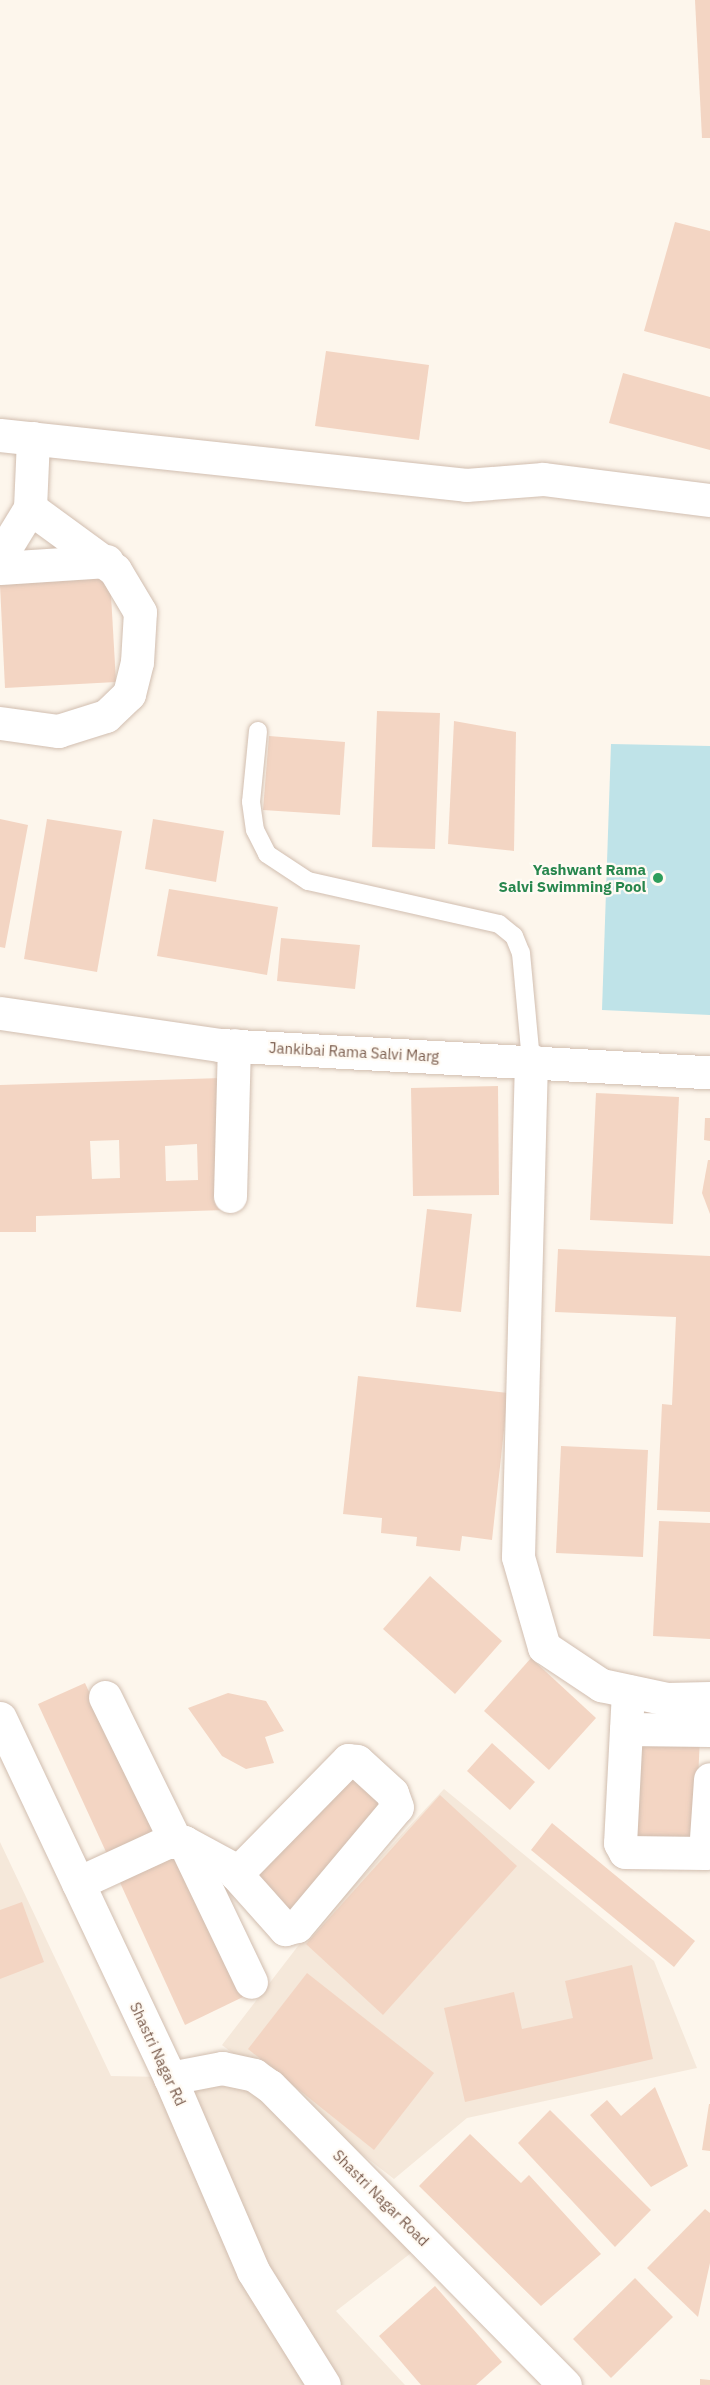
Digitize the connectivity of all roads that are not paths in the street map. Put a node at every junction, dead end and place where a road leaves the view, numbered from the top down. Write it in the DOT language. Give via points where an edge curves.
graph roads {
  1 [pos="0,435"];
  2 [pos="33,438"];
  3 [pos="710,500"];
  4 [pos="30,508"];
  5 [pos="0,557"];
  6 [pos="106,561"];
  7 [pos="0,568"];
  8 [pos="0,723"];
  9 [pos="258,731"];
  10 [pos="0,1013"];
  11 [pos="234,1045"];
  12 [pos="531,1060"];
  13 [pos="710,1072"];
  14 [pos="230,1197"];
  15 [pos="628,1691"];
  16 [pos="105,1697"];
  17 [pos="710,1698"];
  18 [pos="0,1718"];
  19 [pos="626,1729"];
  20 [pos="710,1730"];
  21 [pos="710,1779"];
  22 [pos="180,1842"];
  23 [pos="236,1874"];
  24 [pos="78,1883"];
  25 [pos="251,1982"];
  26 [pos="170,2078"];
  27 [pos="324,2385"];
  28 [pos="565,2385"];
  1 -- 2 [label="street"];
  2 -- 3 [label="street" via="466,485 543,479"];
  2 -- 4 [label="street"];
  4 -- 5 [label="street"];
  4 -- 6 [label="street"];
  6 -- 7 [label="street"];
  6 -- 8 [label="street" via="140,612 129,694 106,716 58,731"];
  9 -- 12 [label="lane" via="251,802 255,830 267,854 308,881 499,924 514,936 521,953"];
  10 -- 11 [label="street, Jankibai Rama Salvi Marg"];
  11 -- 12 [label="street, Jankibai Rama Salvi Marg"];
  11 -- 14 [label="street"];
  12 -- 13 [label="street, Jankibai Rama Salvi Marg"];
  12 -- 15 [label="street" via="518,1557 544,1647 601,1685"];
  15 -- 17 [label="street" via="667,1699"];
  15 -- 19 [label="street"];
  16 -- 22 [label="street"];
  18 -- 24 [label="street, Shastri Nagar Rd"];
  19 -- 20 [label="street"];
  19 -- 21 [label="street" via="620,1843 625,1852 705,1853"];
  22 -- 23 [label="street"];
  22 -- 24 [label="street"];
  22 -- 25 [label="street"];
  23 -- 23 [label="street" via="285,1929 297,1926 397,1807 392,1793 357,1761 348,1760"];
  24 -- 26 [label="street, Shastri Nagar Rd"];
  26 -- 27 [label="street, Shastri Nagar Rd" via="253,2271"];
  26 -- 28 [label="street, Shastri Nagar Road" via="222,2068 254,2075 270,2086"];
}
